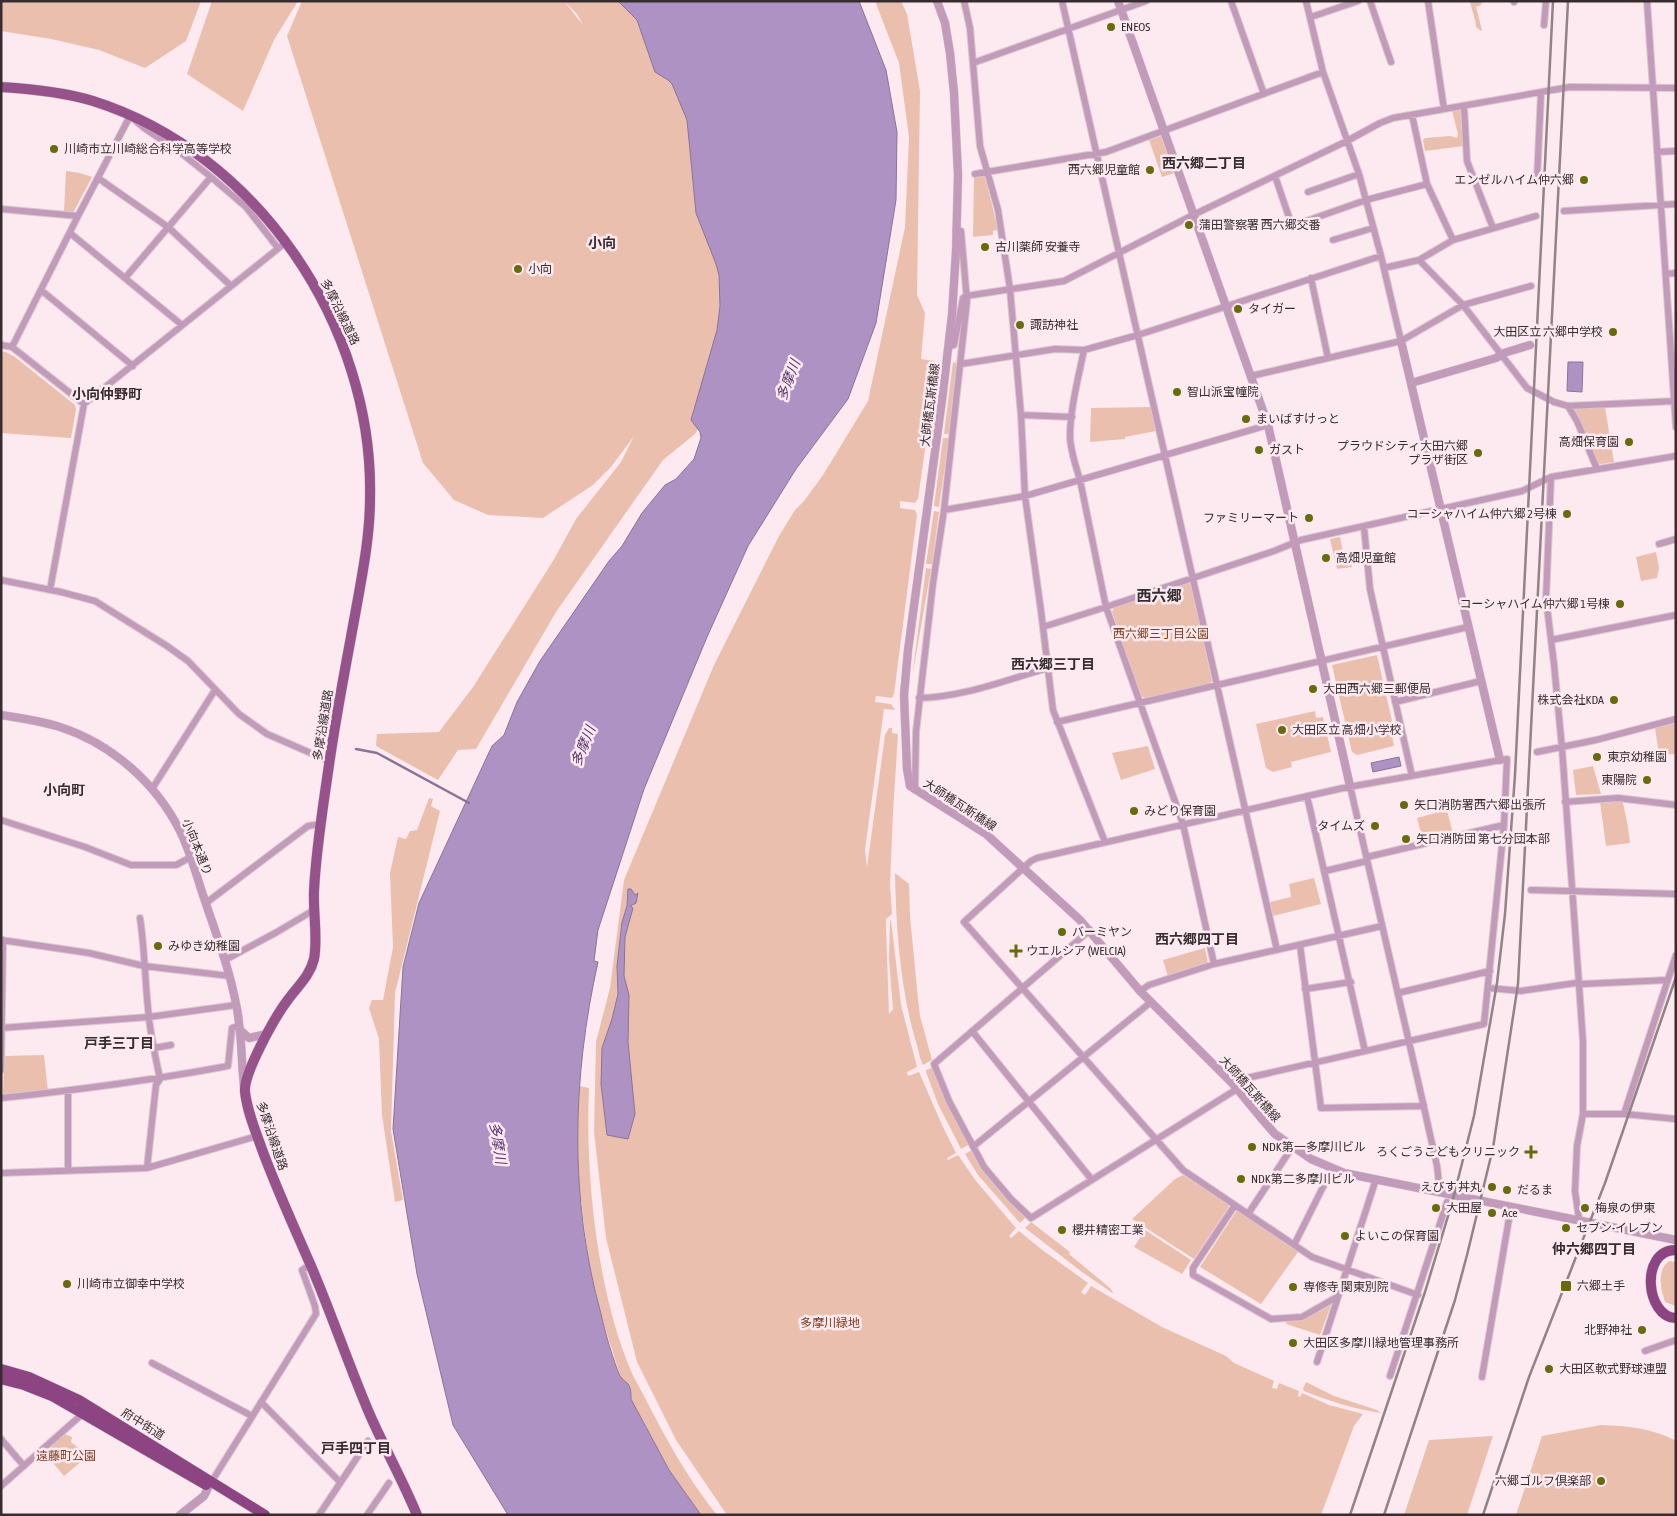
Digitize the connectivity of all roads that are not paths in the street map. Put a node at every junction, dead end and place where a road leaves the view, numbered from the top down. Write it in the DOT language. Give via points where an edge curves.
graph roads {
  1 [pos="937,1"];
  2 [pos="964,1"];
  3 [pos="1062,1"];
  4 [pos="1118,1"];
  5 [pos="1146,1"];
  6 [pos="1231,1"];
  7 [pos="1306,1"];
  8 [pos="1358,1"];
  9 [pos="1370,1"];
  10 [pos="1428,1"];
  11 [pos="1546,1"];
  12 [pos="1647,1"];
  13 [pos="1121,10"];
  14 [pos="1311,17"];
  15 [pos="1544,26"];
  16 [pos="1068,29"];
  17 [pos="1391,62"];
  18 [pos="973,63"];
  19 [pos="1323,72"];
  20 [pos="1,86"];
  21 [pos="1654,88"];
  22 [pos="1676,88"];
  23 [pos="1541,93"];
  24 [pos="1264,94"];
  25 [pos="1464,106"];
  26 [pos="1444,109"];
  27 [pos="1412,115"];
  28 [pos="130,116"];
  29 [pos="1164,131"];
  30 [pos="1347,141"];
  31 [pos="1676,151"];
  32 [pos="1657,152"];
  33 [pos="1097,154"];
  34 [pos="987,172"];
  35 [pos="974,174"];
  36 [pos="1359,174"];
  37 [pos="1275,176"];
  38 [pos="211,177"];
  39 [pos="98,178"];
  40 [pos="1537,180"];
  41 [pos="1427,184"];
  42 [pos="1308,192"];
  43 [pos="1366,200"];
  44 [pos="1676,204"];
  45 [pos="1662,205"];
  46 [pos="1,209"];
  47 [pos="1564,211"];
  48 [pos="1194,215"];
  49 [pos="78,216"];
  50 [pos="1536,216"];
  51 [pos="168,227"];
  52 [pos="1373,228"];
  53 [pos="1493,228"];
  54 [pos="956,230"];
  55 [pos="70,233"];
  56 [pos="1333,240"];
  57 [pos="1453,240"];
  58 [pos="281,245"];
  59 [pos="1119,253"];
  60 [pos="1381,256"];
  61 [pos="1419,260"];
  62 [pos="1384,268"];
  63 [pos="1676,273"];
  64 [pos="1666,274"];
  65 [pos="125,278"];
  66 [pos="1311,278"];
  67 [pos="230,285"];
  68 [pos="1531,286"];
  69 [pos="1010,289"];
  70 [pos="41,290"];
  71 [pos="966,296"];
  72 [pos="1463,305"];
  73 [pos="1226,306"];
  74 [pos="182,326"];
  75 [pos="1138,335"];
  76 [pos="1401,341"];
  77 [pos="1,345"];
  78 [pos="1530,345"];
  79 [pos="12,347"];
  80 [pos="948,347"];
  81 [pos="1084,350"];
  82 [pos="1500,355"];
  83 [pos="1016,356"];
  84 [pos="1328,358"];
  85 [pos="961,364"];
  86 [pos="132,366"];
  87 [pos="1251,376"];
  88 [pos="1410,383"];
  89 [pos="1675,401"];
  90 [pos="84,404"];
  91 [pos="1568,406"];
  92 [pos="1021,415"];
  93 [pos="1072,417"];
  94 [pos="1268,425"];
  95 [pos="1676,427"];
  96 [pos="1164,454"];
  97 [pos="1676,456"];
  98 [pos="1597,469"];
  99 [pos="1551,478"];
  100 [pos="1080,480"];
  101 [pos="1025,496"];
  102 [pos="1440,509"];
  103 [pos="944,510"];
  104 [pos="1364,527"];
  105 [pos="1676,540"];
  106 [pos="1295,543"];
  107 [pos="1659,544"];
  108 [pos="1193,577"];
  109 [pos="1,580"];
  110 [pos="50,590"];
  111 [pos="1106,608"];
  112 [pos="1676,615"];
  113 [pos="1043,627"];
  114 [pos="1468,627"];
  115 [pos="1551,640"];
  116 [pos="1383,647"];
  117 [pos="1322,661"];
  118 [pos="1048,668"];
  119 [pos="1481,681"];
  120 [pos="1218,684"];
  121 [pos="215,690"];
  122 [pos="919,698"];
  123 [pos="1140,702"];
  124 [pos="1395,702"];
  125 [pos="1,714"];
  126 [pos="1676,719"];
  127 [pos="1057,722"];
  128 [pos="1562,748"];
  129 [pos="1537,752"];
  130 [pos="1500,760"];
  131 [pos="330,761"];
  132 [pos="1412,776"];
  133 [pos="1350,786"];
  134 [pos="152,789"];
  135 [pos="915,790"];
  136 [pos="1307,796"];
  137 [pos="1566,802"];
  138 [pos="1676,805"];
  139 [pos="1245,810"];
  140 [pos="1,820"];
  141 [pos="321,824"];
  142 [pos="1182,824"];
  143 [pos="1504,825"];
  144 [pos="1105,842"];
  145 [pos="190,857"];
  146 [pos="1367,859"];
  147 [pos="1024,868"];
  148 [pos="1325,871"];
  149 [pos="1531,890"];
  150 [pos="1573,892"];
  151 [pos="1676,894"];
  152 [pos="206,903"];
  153 [pos="314,910"];
  154 [pos="140,918"];
  155 [pos="1382,926"];
  156 [pos="1090,930"];
  157 [pos="1340,936"];
  158 [pos="2,940"];
  159 [pos="1300,945"];
  160 [pos="1277,950"];
  161 [pos="1676,955"];
  162 [pos="224,960"];
  163 [pos="1214,964"];
  164 [pos="144,966"];
  165 [pos="1490,971"];
  166 [pos="230,976"];
  167 [pos="1667,980"];
  168 [pos="1351,982"];
  169 [pos="1580,984"];
  170 [pos="1022,988"];
  171 [pos="1489,988"];
  172 [pos="1305,989"];
  173 [pos="1140,991"];
  174 [pos="1398,993"];
  175 [pos="1151,1002"];
  176 [pos="236,1005"];
  177 [pos="149,1017"];
  178 [pos="1,1028"];
  179 [pos="240,1028"];
  180 [pos="972,1031"];
  181 [pos="267,1034"];
  182 [pos="1408,1041"];
  183 [pos="171,1045"];
  184 [pos="154,1048"];
  185 [pos="1365,1051"];
  186 [pos="1082,1058"];
  187 [pos="1314,1063"];
  188 [pos="1,1070"];
  189 [pos="160,1079"];
  190 [pos="1235,1086"];
  191 [pos="244,1087"];
  192 [pos="68,1091"];
  193 [pos="1,1098"];
  194 [pos="1029,1102"];
  195 [pos="1424,1106"];
  196 [pos="1583,1114"];
  197 [pos="1624,1114"];
  198 [pos="1676,1119"];
  199 [pos="257,1136"];
  200 [pos="1156,1139"];
  201 [pos="974,1146"];
  202 [pos="1293,1146"];
  203 [pos="147,1168"];
  204 [pos="1332,1169"];
  205 [pos="68,1170"];
  206 [pos="1,1173"];
  207 [pos="1376,1179"];
  208 [pos="1092,1180"];
  209 [pos="1440,1192"];
  210 [pos="1447,1202"];
  211 [pos="1235,1205"];
  212 [pos="1512,1207"];
  213 [pos="1248,1214"];
  214 [pos="1579,1219"];
  215 [pos="1676,1240"];
  216 [pos="1294,1245"];
  217 [pos="1671,1250"];
  218 [pos="310,1264"];
  219 [pos="1347,1270"];
  220 [pos="1418,1295"];
  221 [pos="1337,1297"];
  222 [pos="1676,1318"];
  223 [pos="1676,1340"];
  224 [pos="1645,1351"];
  225 [pos="1317,1362"];
  226 [pos="152,1363"];
  227 [pos="1,1369"];
  228 [pos="1390,1376"];
  229 [pos="1482,1377"];
  230 [pos="1,1379"];
  231 [pos="261,1402"];
  232 [pos="84,1408"];
  233 [pos="252,1416"];
  234 [pos="1,1439"];
  235 [pos="368,1441"];
  236 [pos="24,1466"];
  237 [pos="340,1482"];
  238 [pos="389,1483"];
  239 [pos="210,1484"];
  240 [pos="1,1486"];
  241 [pos="180,1515"];
  242 [pos="253,1515"];
  243 [pos="265,1515"];
  244 [pos="319,1515"];
  245 [pos="367,1515"];
  246 [pos="417,1515"];
  1 -- 54 [label="street, 大師橋瓦斯橋線" via="946,30 954,93 958,175"];
  2 -- 18 [label="street"];
  3 -- 16 [label="street"];
  4 -- 13 [label="street"];
  5 -- 13 [label="street"];
  6 -- 24 [label="street"];
  7 -- 14 [label="street"];
  8 -- 14 [label="street"];
  9 -- 17 [label="street"];
  10 -- 26 [label="street"];
  11 -- 15 [label="street"];
  12 -- 21 [label="street"];
  13 -- 16 [label="street"];
  13 -- 29 [label="street"];
  14 -- 19 [label="street"];
  16 -- 18 [label="street"];
  16 -- 33 [label="street"];
  18 -- 34 [label="street" via="980,146"];
  19 -- 24 [label="street"];
  19 -- 30 [label="street"];
  20 -- 28 [label="main road, 多摩沿線道路" via="73,96"];
  21 -- 22 [label="street"];
  21 -- 23 [label="street" via="1583,86"];
  21 -- 32 [label="street"];
  23 -- 25 [label="street"];
  23 -- 40 [label="street"];
  24 -- 29 [label="street"];
  25 -- 26 [label="street"];
  25 -- 53 [label="street" via="1467,161"];
  26 -- 27 [label="street"];
  27 -- 30 [label="street" via="1380,123"];
  27 -- 41 [label="street"];
  28 -- 38 [label="street"];
  28 -- 39 [label="street"];
  28 -- 58 [label="main road, 多摩沿線道路" via="168,135 224,175 250,200"];
  29 -- 33 [label="street"];
  29 -- 48 [label="street"];
  30 -- 36 [label="street"];
  30 -- 37 [label="street"];
  31 -- 32 [label="street"];
  32 -- 45 [label="street"];
  33 -- 34 [label="street"];
  33 -- 59 [label="street"];
  34 -- 35 [label="street"];
  34 -- 69 [label="street" via="998,210"];
  36 -- 42 [label="street"];
  36 -- 43 [label="street"];
  37 -- 43 [label="street" via="1292,226"];
  37 -- 48 [label="street"];
  38 -- 51 [label="street"];
  38 -- 58 [label="street" via="246,207"];
  39 -- 49 [label="street"];
  39 -- 51 [label="street"];
  41 -- 43 [label="street"];
  41 -- 57 [label="street"];
  43 -- 52 [label="street"];
  44 -- 45 [label="street"];
  45 -- 47 [label="street"];
  45 -- 64 [label="street"];
  46 -- 49 [label="street"];
  48 -- 59 [label="street"];
  48 -- 73 [label="street"];
  49 -- 55 [label="street"];
  50 -- 53 [label="street"];
  51 -- 65 [label="street"];
  51 -- 67 [label="street"];
  52 -- 56 [label="street"];
  52 -- 60 [label="street"];
  53 -- 57 [label="street"];
  54 -- 71 [label="street" via="961,231 963,242"];
  54 -- 80 [label="street, 大師橋瓦斯橋線"];
  55 -- 65 [label="street"];
  55 -- 70 [label="street"];
  57 -- 61 [label="street"];
  58 -- 67 [label="street"];
  58 -- 131 [label="main road, 多摩沿線道路" via="314,285 342,344 359,397 369,455 367,543"];
  59 -- 69 [label="street" via="1064,281"];
  59 -- 75 [label="street"];
  60 -- 62 [label="street"];
  60 -- 66 [label="street"];
  61 -- 62 [label="street"];
  61 -- 72 [label="street"];
  62 -- 76 [label="street"];
  63 -- 64 [label="street"];
  64 -- 89 [label="street"];
  65 -- 74 [label="street"];
  66 -- 73 [label="street"];
  66 -- 84 [label="street"];
  67 -- 74 [label="street"];
  68 -- 72 [label="street"];
  69 -- 71 [label="street"];
  69 -- 83 [label="street"];
  70 -- 79 [label="street"];
  70 -- 86 [label="street"];
  71 -- 80 [label="street" via="954,345"];
  71 -- 85 [label="street"];
  72 -- 76 [label="street"];
  72 -- 82 [label="street"];
  73 -- 75 [label="street"];
  73 -- 87 [label="street"];
  74 -- 86 [label="street"];
  75 -- 81 [label="street"];
  75 -- 96 [label="street"];
  76 -- 84 [label="street"];
  76 -- 88 [label="street"];
  77 -- 79 [label="street"];
  78 -- 82 [label="street"];
  79 -- 90 [label="street"];
  80 -- 135 [label="street, 大師橋瓦斯橋線" via="904,695 908,776 910,786"];
  81 -- 83 [label="street" via="1055,349"];
  81 -- 93 [label="street"];
  82 -- 88 [label="street"];
  82 -- 91 [label="street" via="1528,388"];
  83 -- 85 [label="street"];
  83 -- 92 [label="street"];
  84 -- 87 [label="street"];
  85 -- 103 [label="street"];
  86 -- 90 [label="street"];
  87 -- 94 [label="street"];
  88 -- 102 [label="street"];
  89 -- 91 [label="street"];
  89 -- 95 [label="street"];
  90 -- 110 [label="street"];
  91 -- 98 [label="street"];
  92 -- 93 [label="street"];
  92 -- 101 [label="street"];
  93 -- 100 [label="street" via="1070,440"];
  94 -- 96 [label="street"];
  94 -- 106 [label="street"];
  96 -- 100 [label="street"];
  96 -- 108 [label="street"];
  97 -- 98 [label="street"];
  98 -- 99 [label="street"];
  99 -- 102 [label="street" via="1522,491"];
  99 -- 115 [label="street" via="1546,599"];
  100 -- 101 [label="street"];
  100 -- 111 [label="street"];
  101 -- 103 [label="street"];
  101 -- 113 [label="street"];
  102 -- 104 [label="street"];
  102 -- 114 [label="street"];
  103 -- 122 [label="street"];
  104 -- 106 [label="street"];
  104 -- 116 [label="street" via="1370,589"];
  105 -- 107 [label="street"];
  106 -- 108 [label="street"];
  106 -- 117 [label="street"];
  108 -- 111 [label="street"];
  108 -- 120 [label="street"];
  109 -- 110 [label="street"];
  110 -- 121 [label="street" via="94,601 188,661"];
  111 -- 113 [label="street"];
  111 -- 123 [label="street"];
  112 -- 115 [label="street"];
  113 -- 118 [label="street"];
  114 -- 116 [label="street"];
  114 -- 119 [label="street"];
  115 -- 128 [label="street"];
  116 -- 117 [label="street"];
  116 -- 124 [label="street"];
  117 -- 120 [label="street"];
  117 -- 133 [label="street"];
  118 -- 122 [label="street" via="948,695"];
  118 -- 127 [label="street"];
  119 -- 124 [label="street"];
  119 -- 130 [label="street"];
  120 -- 123 [label="street"];
  120 -- 139 [label="street"];
  121 -- 131 [label="street" via="239,714 267,734"];
  121 -- 134 [label="street"];
  122 -- 135 [label="street"];
  123 -- 127 [label="street"];
  123 -- 142 [label="street"];
  124 -- 132 [label="street"];
  125 -- 134 [label="street, 小向本通り" via="62,727 102,746 123,760"];
  126 -- 128 [label="street"];
  127 -- 144 [label="street"];
  128 -- 129 [label="street"];
  128 -- 137 [label="street"];
  130 -- 132 [label="street"];
  130 -- 143 [label="street" via="1507,759"];
  131 -- 141 [label="main road, 多摩沿線道路"];
  132 -- 133 [label="street"];
  133 -- 136 [label="street"];
  133 -- 146 [label="street"];
  134 -- 145 [label="street, 小向本通り" via="180,831"];
  135 -- 147 [label="street, 大師橋瓦斯橋線" via="986,834"];
  136 -- 139 [label="street"];
  136 -- 148 [label="street"];
  137 -- 138 [label="street" via="1618,798"];
  137 -- 150 [label="street"];
  139 -- 142 [label="street"];
  139 -- 160 [label="street"];
  140 -- 145 [label="street" via="131,865 176,865"];
  141 -- 152 [label="street" via="308,826"];
  141 -- 153 [label="main road, 多摩沿線道路"];
  142 -- 144 [label="street"];
  142 -- 163 [label="street"];
  143 -- 146 [label="street"];
  143 -- 165 [label="street"];
  144 -- 147 [label="street" via="1037,858"];
  145 -- 152 [label="street, 小向本通り"];
  146 -- 148 [label="street"];
  146 -- 155 [label="street"];
  147 -- 156 [label="street, 大師橋瓦斯橋線"];
  147 -- 170 [label="street" via="964,922"];
  148 -- 157 [label="street"];
  149 -- 150 [label="street"];
  150 -- 151 [label="street"];
  150 -- 169 [label="street"];
  152 -- 162 [label="street, 小向本通り"];
  153 -- 162 [label="street"];
  153 -- 181 [label="main road, 多摩沿線道路" via="312,965"];
  154 -- 164 [label="street"];
  155 -- 157 [label="street"];
  155 -- 174 [label="street"];
  156 -- 170 [label="street"];
  156 -- 173 [label="street, 大師橋瓦斯橋線"];
  157 -- 159 [label="street"];
  157 -- 168 [label="street"];
  158 -- 164 [label="street" via="89,953"];
  158 -- 178 [label="street"];
  159 -- 160 [label="street"];
  159 -- 172 [label="street"];
  160 -- 163 [label="street"];
  161 -- 167 [label="street"];
  162 -- 166 [label="street, 小向本通り"];
  163 -- 173 [label="street" via="1149,985"];
  164 -- 166 [label="street"];
  164 -- 177 [label="street"];
  165 -- 171 [label="street"];
  165 -- 174 [label="street"];
  166 -- 176 [label="street, 小向本通り"];
  167 -- 169 [label="street"];
  167 -- 197 [label="street"];
  168 -- 172 [label="street"];
  168 -- 185 [label="street"];
  169 -- 171 [label="street" via="1521,991"];
  169 -- 196 [label="street"];
  170 -- 180 [label="street"];
  170 -- 186 [label="street"];
  171 -- 182 [label="street" via="1484,1024"];
  172 -- 187 [label="street"];
  173 -- 175 [label="street, 大師橋瓦斯橋線"];
  174 -- 182 [label="street"];
  175 -- 186 [label="street"];
  175 -- 190 [label="street, 大師橋瓦斯橋線"];
  176 -- 177 [label="street"];
  176 -- 179 [label="street, 小向本通り"];
  177 -- 178 [label="street"];
  177 -- 184 [label="street"];
  178 -- 188 [label="street"];
  179 -- 181 [label="street" via="249,1038"];
  179 -- 189 [label="street" via="232,1028 228,1066"];
  179 -- 191 [label="street, 小向本通り"];
  180 -- 194 [label="street"];
  180 -- 201 [label="street" via="934,1064 949,1101"];
  181 -- 191 [label="main road, 多摩沿線道路"];
  182 -- 185 [label="street"];
  182 -- 195 [label="street"];
  183 -- 184 [label="street"];
  184 -- 189 [label="street"];
  185 -- 187 [label="street"];
  186 -- 194 [label="street"];
  186 -- 200 [label="street"];
  187 -- 190 [label="street" via="1239,1080"];
  187 -- 195 [label="street" via="1321,1108"];
  189 -- 192 [label="street"];
  189 -- 203 [label="street" via="156,1085"];
  190 -- 200 [label="street"];
  190 -- 202 [label="street, 大師橋瓦斯橋線" via="1268,1126"];
  191 -- 199 [label="main road, 多摩沿線道路"];
  192 -- 193 [label="street"];
  192 -- 205 [label="street"];
  194 -- 201 [label="street"];
  194 -- 208 [label="street"];
  195 -- 209 [label="street"];
  196 -- 197 [label="street"];
  196 -- 214 [label="street" via="1577,1146 1575,1190"];
  197 -- 198 [label="street"];
  199 -- 203 [label="street"];
  199 -- 218 [label="main road, 多摩沿線道路"];
  200 -- 208 [label="street"];
  200 -- 211 [label="street" via="1183,1170"];
  201 -- 208 [label="street" via="990,1174 1031,1218"];
  202 -- 204 [label="street, 大師橋瓦斯橋線"];
  202 -- 213 [label="street"];
  203 -- 205 [label="street"];
  204 -- 207 [label="street, 大師橋瓦斯橋線"];
  204 -- 216 [label="street"];
  205 -- 206 [label="street"];
  207 -- 209 [label="street, 大師橋瓦斯橋線"];
  207 -- 219 [label="street"];
  209 -- 212 [label="street, 大師橋瓦斯橋線"];
  210 -- 220 [label="street"];
  211 -- 213 [label="street"];
  211 -- 221 [label="street" via="1193,1268 1193,1275 1271,1318 1302,1317"];
  212 -- 214 [label="street, 大師橋瓦斯橋線"];
  212 -- 229 [label="street"];
  213 -- 216 [label="street"];
  214 -- 215 [label="street, 大師橋瓦斯橋線"];
  216 -- 219 [label="street" via="1312,1257"];
  217 -- 222 [label="highway" via="1657,1257 1651,1275 1660,1311 1668,1318"];
  218 -- 231 [label="street" via="302,1270 316,1314"];
  218 -- 246 [label="main road, 多摩沿線道路" via="368,1412"];
  219 -- 220 [label="street"];
  219 -- 221 [label="street"];
  220 -- 228 [label="street"];
  221 -- 225 [label="street"];
  223 -- 224 [label="street"];
  226 -- 233 [label="street"];
  227 -- 232 [label="highway, 府中街道" via="29,1377"];
  230 -- 232 [label="highway, 府中街道"];
  231 -- 233 [label="street"];
  231 -- 237 [label="street"];
  232 -- 236 [label="street" via="79,1417"];
  232 -- 239 [label="highway, 府中街道"];
  233 -- 239 [label="street"];
  234 -- 236 [label="street"];
  235 -- 237 [label="street"];
  236 -- 240 [label="street"];
  237 -- 244 [label="street"];
  238 -- 245 [label="street"];
  239 -- 241 [label="street" via="204,1496"];
  239 -- 242 [label="highway, 府中街道"];
  239 -- 243 [label="highway, 府中街道"];
}
